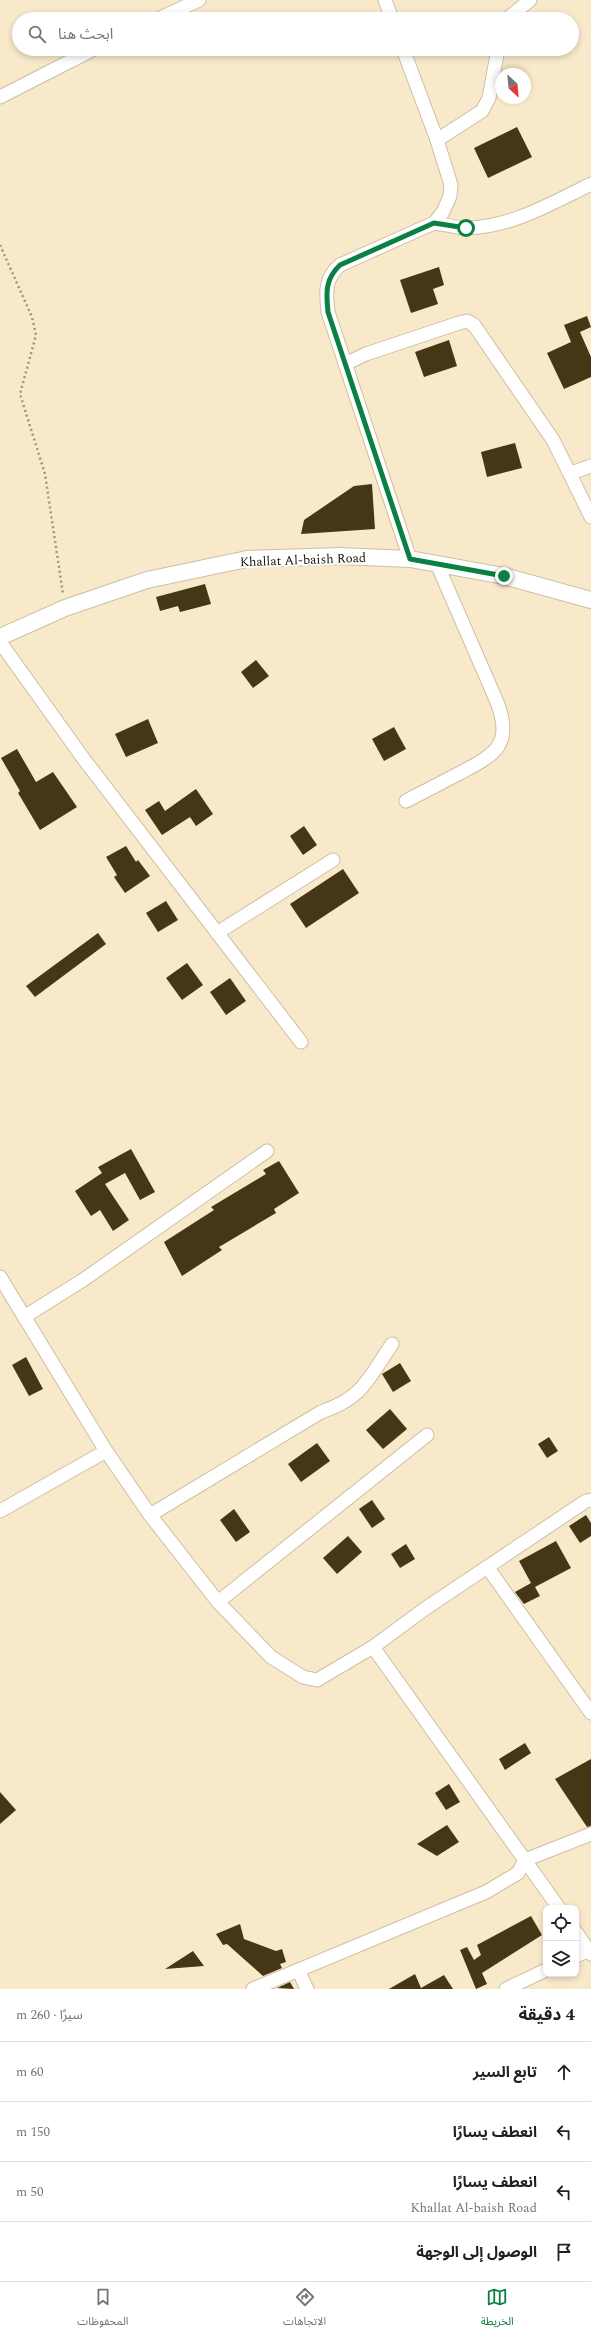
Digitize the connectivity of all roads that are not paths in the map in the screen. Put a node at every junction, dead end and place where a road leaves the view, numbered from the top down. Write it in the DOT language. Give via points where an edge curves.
graph roads {
  1 [pos="199,0"];
  2 [pos="385,0"];
  3 [pos="530,0"];
  4 [pos="173,12"];
  5 [pos="389,12"];
  6 [pos="515,12"];
  7 [pos="80,56"];
  8 [pos="406,56"];
  9 [pos="497,56"];
  10 [pos="0,97"];
  11 [pos="437,140"];
  12 [pos="591,184"];
  13 [pos="434,223"];
  14 [pos="345,364"];
  15 [pos="591,466"];
  16 [pos="571,473"];
  17 [pos="591,517"];
  18 [pos="410,559"];
  19 [pos="437,564"];
  20 [pos="591,600"];
  21 [pos="0,636"];
  22 [pos="0,642"];
  23 [pos="406,801"];
  24 [pos="332,860"];
  25 [pos="217,933"];
  26 [pos="300,1042"];
  27 [pos="266,1152"];
  28 [pos="0,1277"];
  29 [pos="24,1317"];
  30 [pos="392,1344"];
  31 [pos="427,1435"];
  32 [pos="106,1451"];
  33 [pos="591,1500"];
  34 [pos="0,1511"];
  35 [pos="150,1515"];
  36 [pos="488,1568"];
  37 [pos="218,1602"];
  38 [pos="373,1647"];
  39 [pos="591,1713"];
  40 [pos="591,1834"];
  41 [pos="525,1860"];
  42 [pos="557,1905"];
  43 [pos="579,1936"];
  44 [pos="590,1952"];
  45 [pos="579,1955"];
  46 [pos="298,1970"];
  47 [pos="543,1971"];
  48 [pos="253,1989"];
  49 [pos="307,1989"];
  50 [pos="506,1989"];
  1 -- 4 [label="street"];
  2 -- 5 [label="street"];
  3 -- 6 [label="street"];
  7 -- 10 [label="street"];
  8 -- 11 [label="street"];
  9 -- 11 [label="street" via="489,98 482,112"];
  11 -- 13 [label="street" via="451,185 450,196 443,212"];
  12 -- 13 [label="street" via="523,217 496,224 466,228"];
  13 -- 14 [label="street" via="340,265 331,273 326,287 328,312"];
  14 -- 16 [label="street" via="366,354 467,322 474,325 553,440"];
  14 -- 18 [label="street"];
  15 -- 16 [label="street"];
  16 -- 17 [label="street"];
  18 -- 19 [label="street, Khallat Al-baish Road"];
  18 -- 21 [label="street, Khallat Al-baish Road" via="340,556 247,560 147,580 65,608"];
  19 -- 20 [label="street, Khallat Al-baish Road" via="504,576"];
  19 -- 23 [label="street" via="497,702 504,720 503,732 499,744 489,758"];
  22 -- 25 [label="street" via="83,758"];
  24 -- 25 [label="street"];
  25 -- 26 [label="street"];
  27 -- 29 [label="street" via="83,1280"];
  28 -- 29 [label="street"];
  29 -- 32 [label="street"];
  30 -- 35 [label="street" via="353,1398 321,1412"];
  31 -- 37 [label="street"];
  32 -- 34 [label="street"];
  32 -- 35 [label="street"];
  33 -- 36 [label="street"];
  35 -- 37 [label="street"];
  36 -- 38 [label="street" via="426,1608"];
  36 -- 39 [label="street"];
  37 -- 38 [label="street" via="271,1657 303,1678 322,1678"];
  38 -- 41 [label="street"];
  40 -- 41 [label="street"];
  41 -- 42 [label="street"];
  41 -- 46 [label="street" via="518,1873 486,1892"];
  43 -- 44 [label="street"];
  44 -- 45 [label="street"];
  46 -- 48 [label="street"];
  46 -- 49 [label="street"];
  47 -- 50 [label="street"];
}
